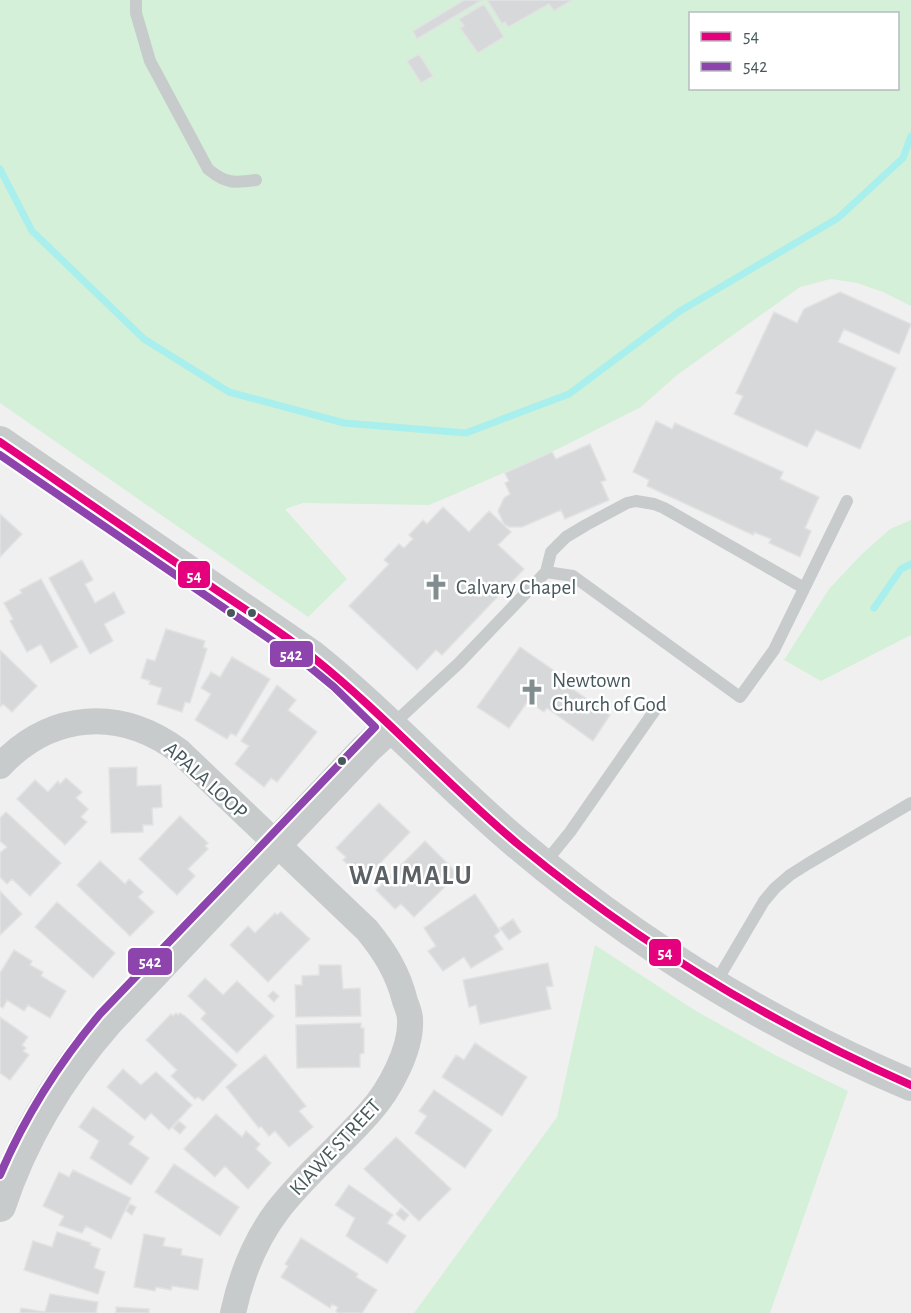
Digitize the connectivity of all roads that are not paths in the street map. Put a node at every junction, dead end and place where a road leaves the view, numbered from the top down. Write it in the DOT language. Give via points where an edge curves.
graph roads {
  1 [pos="136,0"];
  2 [pos="256,180"];
  3 [pos="0,442"];
  4 [pos="847,501"];
  5 [pos="546,572"];
  6 [pos="804,588"];
  7 [pos="655,710"];
  8 [pos="390,727"];
  9 [pos="0,766"];
  10 [pos="911,803"];
  11 [pos="276,844"];
  12 [pos="543,865"];
  13 [pos="714,986"];
  14 [pos="911,1085"];
  15 [pos="0,1206"];
  16 [pos="233,1313"];
  1 -- 2 [label="lane" via="150,61 208,169 220,179 235,183"];
  3 -- 8 [label="street" via="312,656"];
  4 -- 6 [label="lane"];
  5 -- 6 [label="lane" via="551,552 566,537 636,501 664,508"];
  5 -- 6 [label="lane" via="573,576 740,697 774,650"];
  5 -- 8 [label="lane" via="459,663"];
  7 -- 12 [label="lane"];
  8 -- 11 [label="street"];
  8 -- 12 [label="street"];
  9 -- 11 [label="street, APALA LOOP" via="26,743 58,726 94,721 124,725 163,740 179,752"];
  10 -- 13 [label="lane" via="809,863 775,888"];
  11 -- 15 [label="street" via="79,1056 32,1129"];
  11 -- 16 [label="street, KIAWE STREET" via="383,950 402,989 410,1019 406,1045 390,1083 369,1113 291,1194 269,1223 243,1274"];
  12 -- 13 [label="street"];
  13 -- 14 [label="street" via="797,1032"];
}
